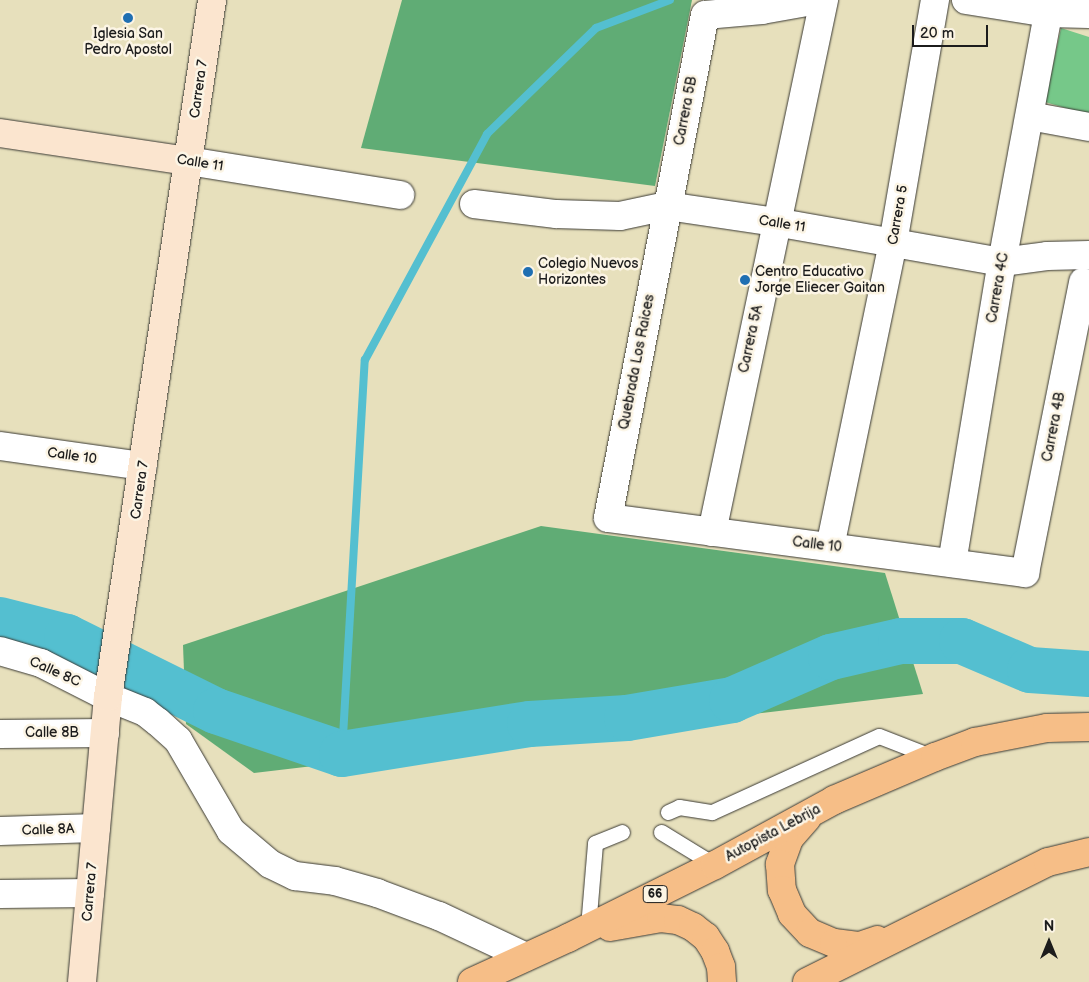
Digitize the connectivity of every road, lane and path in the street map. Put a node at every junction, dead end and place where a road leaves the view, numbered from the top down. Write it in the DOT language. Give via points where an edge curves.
graph roads {
  1 [pos="212,0"];
  2 [pos="818,0"];
  3 [pos="824,0"];
  4 [pos="935,0"];
  5 [pos="966,0"];
  6 [pos="1048,13"];
  7 [pos="1089,14"];
  8 [pos="1030,116"];
  9 [pos="1089,127"];
  10 [pos="0,133"];
  11 [pos="188,160"];
  12 [pos="400,195"];
  13 [pos="474,204"];
  14 [pos="667,206"];
  15 [pos="775,222"];
  16 [pos="893,243"];
  17 [pos="1089,255"];
  18 [pos="1047,256"];
  19 [pos="1002,262"];
  20 [pos="1086,284"];
  21 [pos="0,446"];
  22 [pos="143,466"];
  23 [pos="608,518"];
  24 [pos="712,532"];
  25 [pos="830,547"];
  26 [pos="952,563"];
  27 [pos="1025,573"];
  28 [pos="0,650"];
  29 [pos="109,688"];
  30 [pos="1089,727"];
  31 [pos="105,733"];
  32 [pos="0,734"];
  33 [pos="935,757"];
  34 [pos="834,800"];
  35 [pos="668,812"];
  36 [pos="96,828"];
  37 [pos="0,831"];
  38 [pos="622,832"];
  39 [pos="661,832"];
  40 [pos="1089,852"];
  41 [pos="715,864"];
  42 [pos="90,893"];
  43 [pos="0,894"];
  44 [pos="922,924"];
  45 [pos="578,932"];
  46 [pos="526,957"];
  47 [pos="82,982"];
  48 [pos="472,982"];
  49 [pos="722,982"];
  50 [pos="807,982"];
  1 -- 11 [label="street, Carrera 7"];
  2 -- 14 [label="street, Carrera 5B" via="762,10 705,15"];
  3 -- 15 [label="street, Carrera 5A"];
  4 -- 16 [label="street, Carrera 5"];
  5 -- 6 [label="street"];
  6 -- 7 [label="street"];
  6 -- 8 [label="street, Carrera 4C"];
  8 -- 9 [label="street"];
  8 -- 19 [label="street, Carrera 4C"];
  10 -- 11 [label="street, Calle 11"];
  11 -- 12 [label="street, Calle 11"];
  11 -- 22 [label="street, Carrera 7"];
  13 -- 14 [label="street, Calle 11" via="556,214 620,216"];
  14 -- 15 [label="street, Calle 11"];
  14 -- 23 [label="street, Quebrada Los Raices"];
  15 -- 16 [label="street, Calle 11"];
  15 -- 24 [label="street, Carrera 5A"];
  16 -- 19 [label="street, Calle 11"];
  16 -- 25 [label="street, Carrera 5"];
  17 -- 18 [label="street, Calle 11"];
  18 -- 19 [label="street, Calle 11"];
  18 -- 20 [label="street"];
  19 -- 26 [label="street, Carrera 4C"];
  20 -- 27 [label="street, Carrera 4B"];
  21 -- 22 [label="street, Calle 10"];
  22 -- 29 [label="street, Carrera 7"];
  23 -- 24 [label="street, Calle 10"];
  24 -- 25 [label="street, Calle 10"];
  25 -- 26 [label="street, Calle 10"];
  26 -- 27 [label="street, Calle 10"];
  28 -- 29 [label="street, Calle 8C"];
  29 -- 31 [label="street, Carrera 7"];
  29 -- 46 [label="street, Calle 8C" via="178,740 231,831 270,864 295,876 335,881 377,893 438,916"];
  30 -- 33 [label="highway, Autopista Lebrija / 66" via="1046,728 975,742"];
  31 -- 32 [label="street, Calle 8B"];
  31 -- 36 [label="street, Carrera 7"];
  33 -- 34 [label="highway, Autopista Lebrija / 66"];
  33 -- 35 [label="lane" via="879,736 712,812 679,807"];
  34 -- 41 [label="highway, Autopista Lebrija / 66"];
  34 -- 44 [label="highway" via="806,819 789,839 780,864 782,890 792,914 810,932 834,944 860,946"];
  36 -- 37 [label="street, Calle 8A"];
  36 -- 42 [label="street, Carrera 7"];
  38 -- 45 [label="lane" via="595,843"];
  39 -- 41 [label="lane"];
  40 -- 44 [label="highway" via="1048,862"];
  41 -- 45 [label="highway, Autopista Lebrija / 66"];
  42 -- 43 [label="street"];
  42 -- 47 [label="street, Carrera 7"];
  44 -- 50 [label="highway"];
  45 -- 46 [label="highway, Autopista Lebrija / 66"];
  45 -- 49 [label="highway" via="661,918 678,920 706,937 721,967"];
  46 -- 48 [label="highway, Autopista Lebrija / 66"];
}
